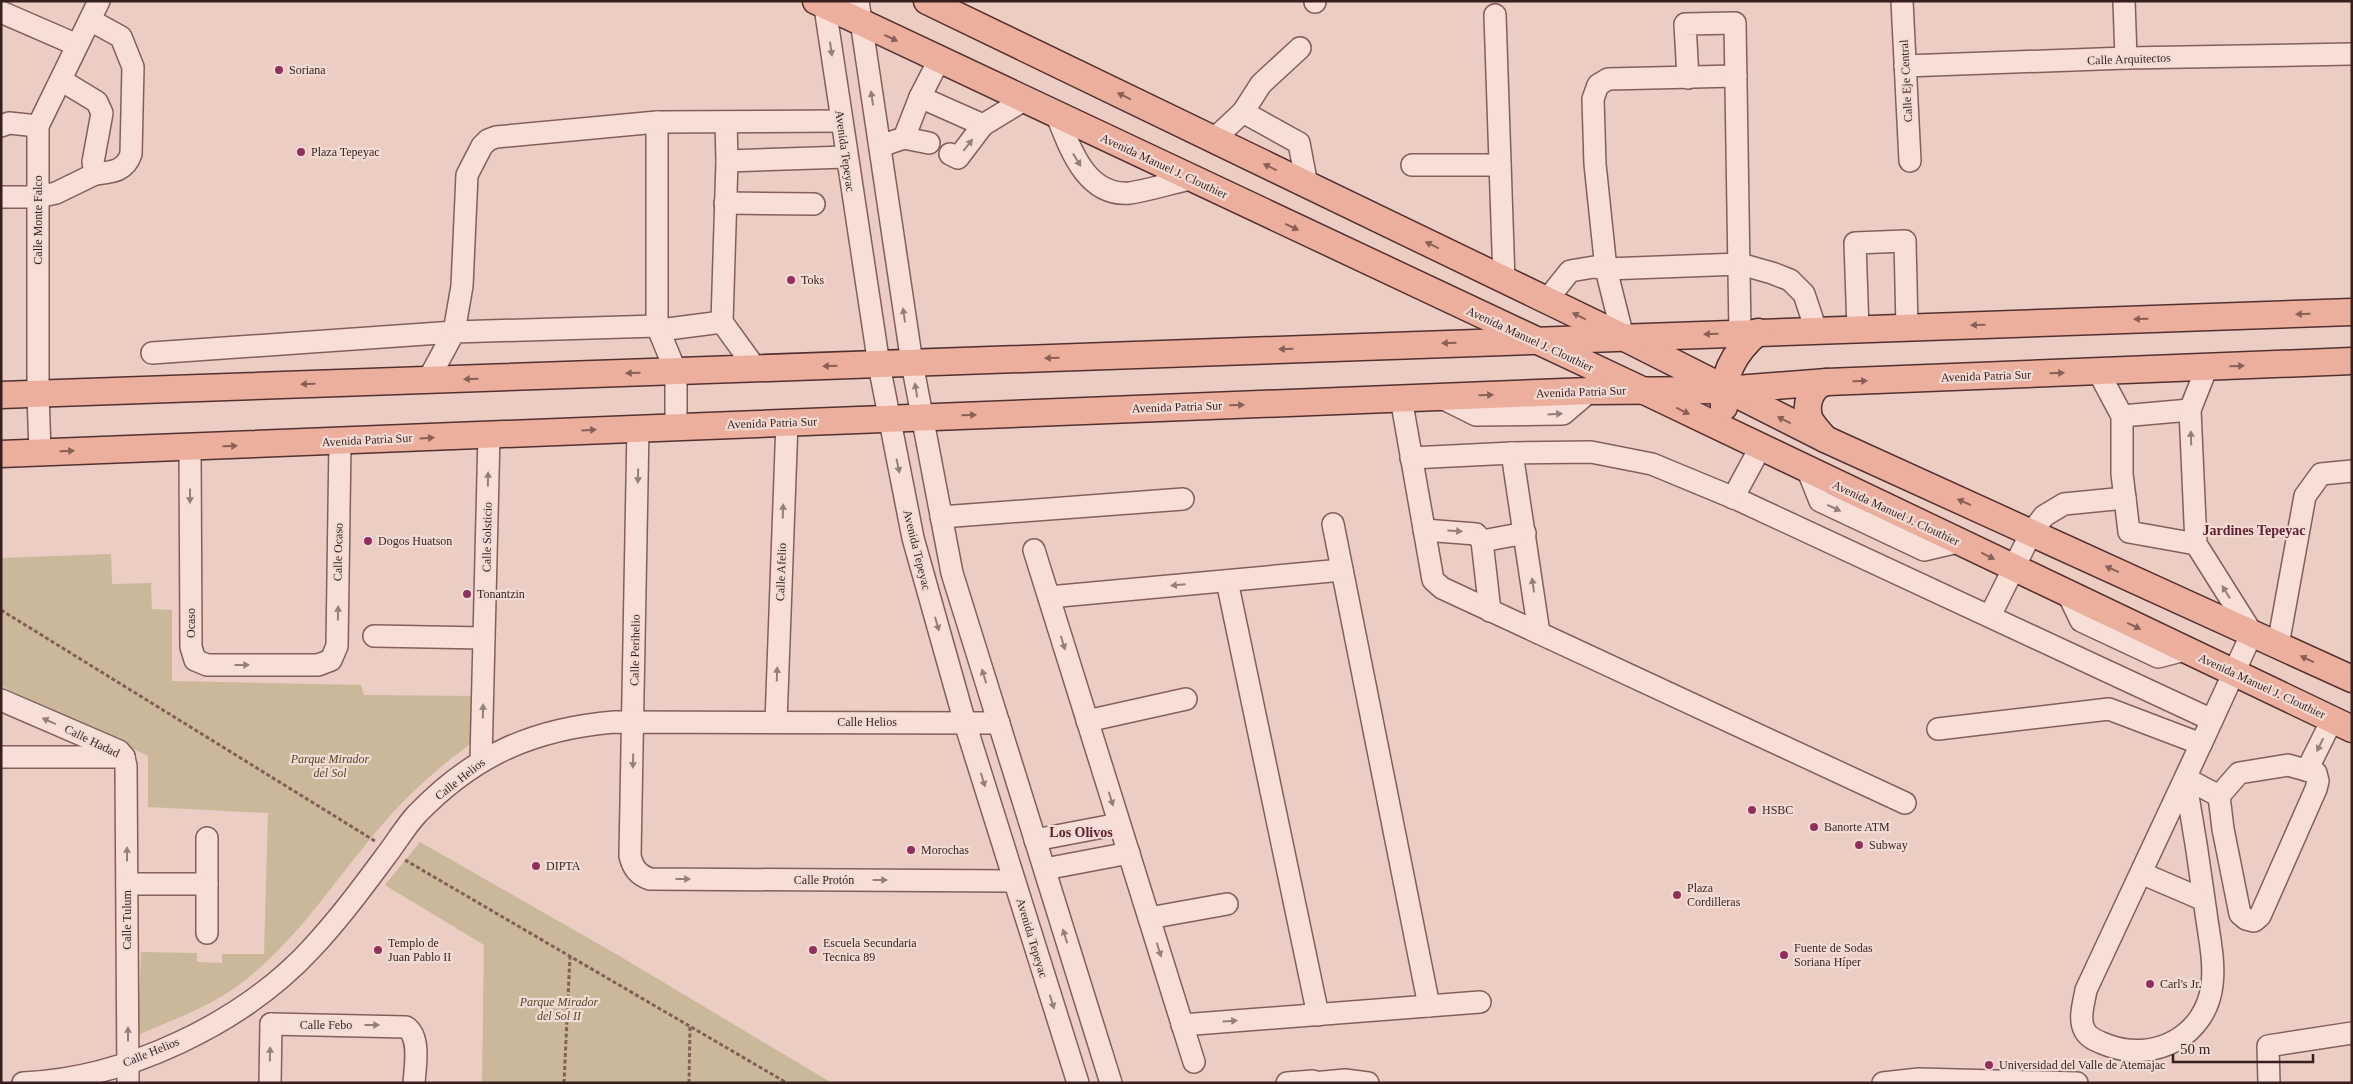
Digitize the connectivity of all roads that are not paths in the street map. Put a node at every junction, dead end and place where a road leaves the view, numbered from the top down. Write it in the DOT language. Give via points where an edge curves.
graph roads {
  1 [pos="927,1"];
  2 [pos="1902,1"];
  3 [pos="2124,1"];
  4 [pos="821,3"];
  5 [pos="95,11"];
  6 [pos="1,12"];
  7 [pos="860,12"];
  8 [pos="1495,15"];
  9 [pos="77,45"];
  10 [pos="1300,48"];
  11 [pos="2352,54"];
  12 [pos="2126,58"];
  13 [pos="939,60"];
  14 [pos="1905,66"];
  15 [pos="1736,76"];
  16 [pos="1688,78"];
  17 [pos="61,80"];
  18 [pos="920,97"];
  19 [pos="1024,100"];
  20 [pos="1244,112"];
  21 [pos="1057,116"];
  22 [pos="841,120"];
  23 [pos="657,122"];
  24 [pos="726,122"];
  25 [pos="983,125"];
  26 [pos="1,126"];
  27 [pos="38,126"];
  28 [pos="904,138"];
  29 [pos="1213,140"];
  30 [pos="929,143"];
  31 [pos="880,146"];
  32 [pos="950,154"];
  33 [pos="846,157"];
  34 [pos="727,161"];
  35 [pos="1910,161"];
  36 [pos="1412,165"];
  37 [pos="1500,165"];
  38 [pos="95,174"];
  39 [pos="1190,179"];
  40 [pos="1307,185"];
  41 [pos="38,196"];
  42 [pos="1,197"];
  43 [pos="725,203"];
  44 [pos="814,204"];
  45 [pos="1740,264"];
  46 [pos="1606,269"];
  47 [pos="1504,280"];
  48 [pos="1546,300"];
  49 [pos="2352,312"];
  50 [pos="722,322"];
  51 [pos="1907,327"];
  52 [pos="659,328"];
  53 [pos="1858,329"];
  54 [pos="1816,330"];
  55 [pos="454,332"];
  56 [pos="1749,332"];
  57 [pos="1623,337"];
  58 [pos="1532,340"];
  59 [pos="152,353"];
  60 [pos="2352,361"];
  61 [pos="912,363"];
  62 [pos="879,364"];
  63 [pos="2208,367"];
  64 [pos="756,369"];
  65 [pos="2098,371"];
  66 [pos="676,372"];
  67 [pos="428,380"];
  68 [pos="1828,382"];
  69 [pos="1640,389"];
  70 [pos="1724,390"];
  71 [pos="38,394"];
  72 [pos="1,395"];
  73 [pos="1401,398"];
  74 [pos="2190,410"];
  75 [pos="2122,416"];
  76 [pos="920,417"];
  77 [pos="888,419"];
  78 [pos="787,422"];
  79 [pos="676,426"];
  80 [pos="638,428"];
  81 [pos="489,435"];
  82 [pos="1733,435"];
  83 [pos="1825,439"];
  84 [pos="340,442"];
  85 [pos="190,448"];
  86 [pos="1760,448"];
  87 [pos="40,452"];
  88 [pos="1512,453"];
  89 [pos="1,454"];
  90 [pos="1411,458"];
  91 [pos="2352,471"];
  92 [pos="1733,498"];
  93 [pos="2125,498"];
  94 [pos="1183,499"];
  95 [pos="941,517"];
  96 [pos="1333,524"];
  97 [pos="1424,530"];
  98 [pos="1525,533"];
  99 [pos="2031,533"];
  100 [pos="1482,541"];
  101 [pos="2196,544"];
  102 [pos="1034,550"];
  103 [pos="2014,569"];
  104 [pos="1342,570"];
  105 [pos="1227,580"];
  106 [pos="1049,597"];
  107 [pos="1490,611"];
  108 [pos="1990,616"];
  109 [pos="1540,633"];
  110 [pos="2252,633"];
  111 [pos="374,636"];
  112 [pos="484,638"];
  113 [pos="2278,645"];
  114 [pos="331,660"];
  115 [pos="2234,673"];
  116 [pos="2352,679"];
  117 [pos="2265,688"];
  118 [pos="2223,697"];
  119 [pos="1186,699"];
  120 [pos="1,700"];
  121 [pos="2212,720"];
  122 [pos="1087,721"];
  123 [pos="634,722"];
  124 [pos="776,722"];
  125 [pos="965,722"];
  126 [pos="999,722"];
  127 [pos="2342,724"];
  128 [pos="1938,730"];
  129 [pos="2201,744"];
  130 [pos="1,757"];
  131 [pos="124,757"];
  132 [pos="482,760"];
  133 [pos="2312,772"];
  134 [pos="2185,778"];
  135 [pos="2219,796"];
  136 [pos="1905,803"];
  137 [pos="1120,824"];
  138 [pos="207,838"];
  139 [pos="1035,840"];
  140 [pos="1129,853"];
  141 [pos="1045,869"];
  142 [pos="636,871"];
  143 [pos="2141,872"];
  144 [pos="1014,881"];
  145 [pos="127,884"];
  146 [pos="207,884"];
  147 [pos="2204,900"];
  148 [pos="1227,904"];
  149 [pos="1149,918"];
  150 [pos="207,933"];
  151 [pos="253,999"];
  152 [pos="1480,1002"];
  153 [pos="1429,1006"];
  154 [pos="1318,1015"];
  155 [pos="271,1024"];
  156 [pos="1182,1025"];
  157 [pos="2352,1033"];
  158 [pos="1194,1062"];
  159 [pos="128,1073"];
  160 [pos="1344,1081"];
  161 [pos="1313,1082"];
  162 [pos="24,1083"];
  163 [pos="270,1083"];
  164 [pos="414,1083"];
  165 [pos="1078,1083"];
  166 [pos="1111,1083"];
  167 [pos="1287,1083"];
  168 [pos="1368,1083"];
  169 [pos="1883,1083"];
  170 [pos="2077,1083"];
  171 [pos="2269,1083"];
  29 -- 1 [label="main road, one-way"];
  2 -- 14 [label="street, Calle Eje Central"];
  3 -- 12 [label="street"];
  4 -- 7 [label="main road, Avenida Manuel J. Clouthier"];
  4 -- 22 [label="street, Avenida Tepeyac, one-way"];
  5 -- 9 [label="street, Calle Monte Falco"];
  5 -- 38 [label="street" via="121,37 133,67 129,159 119,171"];
  6 -- 9 [label="street"];
  7 -- 13 [label="main road, Avenida Manuel J. Clouthier, one-way"];
  31 -- 7 [label="street, one-way"];
  8 -- 37 [label="street"];
  9 -- 17 [label="street, Calle Monte Falco"];
  10 -- 20 [label="street" via="1261,84"];
  11 -- 12 [label="street, Calle Arquitectos"];
  12 -- 14 [label="street, Calle Arquitectos"];
  13 -- 18 [label="street"];
  13 -- 19 [label="main road, Avenida Manuel J. Clouthier"];
  14 -- 35 [label="street, Calle Eje Central"];
  15 -- 16 [label="street"];
  15 -- 16 [label="street" via="1735,23 1685,24"];
  15 -- 45 [label="street"];
  16 -- 46 [label="street" via="1608,79 1598,85 1593,99 1595,164"];
  17 -- 27 [label="street, Calle Monte Falco"];
  17 -- 38 [label="street" via="100,107 102,114 93,162"];
  18 -- 25 [label="street"];
  18 -- 28 [label="street"];
  19 -- 21 [label="main road, Avenida Manuel J. Clouthier"];
  19 -- 25 [label="street"];
  20 -- 29 [label="street"];
  20 -- 40 [label="street" via="1299,143"];
  21 -- 39 [label="main road, Avenida Manuel J. Clouthier"];
  21 -- 39 [label="street, one-way" via="1074,157 1091,180 1107,190 1129,193"];
  22 -- 24 [label="street"];
  22 -- 33 [label="street, Avenida Tepeyac"];
  23 -- 24 [label="street"];
  23 -- 52 [label="street"];
  23 -- 55 [label="street" via="488,140 467,175 462,286"];
  24 -- 34 [label="street"];
  32 -- 25 [label="street, one-way" via="958,158"];
  26 -- 27 [label="street"];
  27 -- 41 [label="street, Calle Monte Falco"];
  28 -- 30 [label="street"];
  28 -- 31 [label="street"];
  40 -- 29 [label="main road, one-way"];
  61 -- 31 [label="street, one-way"];
  33 -- 34 [label="street"];
  33 -- 62 [label="street, Avenida Tepeyac"];
  34 -- 43 [label="street"];
  36 -- 37 [label="street"];
  37 -- 47 [label="street"];
  38 -- 41 [label="street" via="56,192"];
  39 -- 58 [label="main road, Avenida Manuel J. Clouthier, one-way"];
  47 -- 40 [label="main road, one-way"];
  41 -- 42 [label="street"];
  41 -- 71 [label="street, Calle Monte Falco"];
  43 -- 44 [label="street"];
  43 -- 50 [label="street"];
  45 -- 46 [label="street"];
  45 -- 54 [label="street" via="1790,280 1804,294"];
  45 -- 56 [label="street"];
  46 -- 48 [label="street" via="1594,267 1570,271"];
  46 -- 57 [label="street"];
  47 -- 48 [label="main road"];
  57 -- 48 [label="main road, one-way"];
  49 -- 51 [label="main road, one-way"];
  50 -- 52 [label="street"];
  50 -- 64 [label="street"];
  51 -- 53 [label="main road"];
  51 -- 53 [label="street" via="1905,241 1855,242"];
  52 -- 55 [label="street"];
  52 -- 66 [label="street"];
  53 -- 54 [label="main road"];
  54 -- 56 [label="main road"];
  55 -- 59 [label="street"];
  55 -- 67 [label="street"];
  56 -- 57 [label="main road, one-way"];
  56 -- 70 [label="main road" via="1748,340 1735,356"];
  57 -- 58 [label="main road"];
  57 -- 70 [label="main road"];
  58 -- 61 [label="main road, one-way"];
  58 -- 69 [label="main road, Avenida Manuel J. Clouthier"];
  63 -- 60 [label="main road, Avenida Patria Sur, one-way"];
  61 -- 62 [label="main road"];
  76 -- 61 [label="street, one-way"];
  62 -- 64 [label="main road, one-way"];
  62 -- 77 [label="street, Avenida Tepeyac"];
  63 -- 65 [label="main road, Avenida Patria Sur"];
  63 -- 74 [label="street"];
  64 -- 66 [label="main road"];
  68 -- 65 [label="main road, Avenida Patria Sur, one-way"];
  65 -- 75 [label="street"];
  66 -- 67 [label="main road, one-way"];
  66 -- 79 [label="street"];
  67 -- 71 [label="main road, one-way"];
  68 -- 70 [label="main road, Avenida Patria Sur"];
  68 -- 83 [label="main road" via="1820,383 1814,389 1808,406 1810,420"];
  69 -- 70 [label="main road, Avenida Patria Sur"];
  73 -- 69 [label="main road, Avenida Patria Sur, one-way"];
  69 -- 82 [label="main road, Avenida Manuel J. Clouthier, one-way"];
  70 -- 82 [label="main road" via="1725,412"];
  83 -- 70 [label="main road, one-way"];
  71 -- 72 [label="main road"];
  71 -- 87 [label="street, Calle Monte Falco"];
  76 -- 73 [label="main road, Avenida Patria Sur, one-way"];
  73 -- 90 [label="street"];
  74 -- 75 [label="street"];
  101 -- 74 [label="street, one-way"];
  75 -- 93 [label="street"];
  76 -- 77 [label="main road, Avenida Patria Sur"];
  76 -- 95 [label="street"];
  77 -- 78 [label="main road, Avenida Patria Sur"];
  77 -- 125 [label="street, Avenida Tepeyac, one-way" via="913,538"];
  78 -- 79 [label="main road, Avenida Patria Sur"];
  124 -- 78 [label="street, Calle Afelio, one-way"];
  79 -- 80 [label="main road, Avenida Patria Sur"];
  81 -- 80 [label="main road, Avenida Patria Sur, one-way"];
  80 -- 123 [label="street, Calle Perihelio, one-way"];
  84 -- 81 [label="main road, Avenida Patria Sur, one-way"];
  112 -- 81 [label="street, Calle Solsticio, one-way"];
  82 -- 86 [label="main road, Avenida Manuel J. Clouthier"];
  99 -- 83 [label="main road, one-way"];
  85 -- 84 [label="main road, Avenida Patria Sur, one-way"];
  114 -- 84 [label="street, Calle Ocaso, one-way" via="337,646"];
  87 -- 85 [label="main road, Avenida Patria Sur, one-way"];
  85 -- 114 [label="street, Ocaso, one-way" via="191,647 195,660 207,665 318,665"];
  86 -- 92 [label="street"];
  86 -- 103 [label="main road, Avenida Manuel J. Clouthier, one-way"];
  87 -- 89 [label="main road, Avenida Patria Sur"];
  88 -- 90 [label="street"];
  88 -- 92 [label="street" via="1592,452 1646,463"];
  88 -- 98 [label="street"];
  90 -- 97 [label="street"];
  91 -- 113 [label="street" via="2321,474 2305,496"];
  92 -- 108 [label="street"];
  93 -- 99 [label="street" via="2064,504 2044,516"];
  93 -- 101 [label="street" via="2128,532"];
  94 -- 95 [label="street"];
  126 -- 95 [label="street, one-way" via="952,573"];
  96 -- 104 [label="street"];
  97 -- 100 [label="street, one-way" via="1466,532 1476,534"];
  97 -- 107 [label="street" via="1433,580 1442,588"];
  98 -- 100 [label="street"];
  109 -- 98 [label="street, one-way"];
  99 -- 103 [label="street"];
  110 -- 99 [label="main road, one-way"];
  100 -- 107 [label="street"];
  110 -- 101 [label="street, one-way"];
  102 -- 106 [label="street"];
  103 -- 108 [label="street"];
  103 -- 115 [label="main road, Avenida Manuel J. Clouthier, one-way"];
  104 -- 105 [label="street"];
  104 -- 153 [label="street"];
  105 -- 106 [label="street, one-way"];
  105 -- 154 [label="street"];
  106 -- 122 [label="street, one-way"];
  107 -- 109 [label="street"];
  108 -- 121 [label="street"];
  109 -- 136 [label="street"];
  110 -- 113 [label="main road"];
  110 -- 115 [label="street"];
  111 -- 112 [label="street"];
  132 -- 112 [label="street, Calle Solsticio, one-way"];
  116 -- 113 [label="main road, one-way"];
  115 -- 117 [label="main road, Avenida Manuel J. Clouthier"];
  115 -- 118 [label="street"];
  117 -- 118 [label="street"];
  117 -- 127 [label="main road, Avenida Manuel J. Clouthier"];
  118 -- 121 [label="street"];
  119 -- 122 [label="street"];
  131 -- 120 [label="street, Calle Hadad, one-way" via="119,751"];
  121 -- 129 [label="street"];
  122 -- 137 [label="street, one-way"];
  123 -- 124 [label="street, Calle Helios"];
  123 -- 132 [label="street, Calle Helios" via="590,724 548,732"];
  123 -- 142 [label="street, Calle Perihelio, one-way" via="630,856"];
  124 -- 125 [label="street, Calle Helios"];
  125 -- 126 [label="street, Calle Helios"];
  125 -- 144 [label="street, Avenida Tepeyac, one-way"];
  126 -- 139 [label="street"];
  127 -- 133 [label="street, one-way"];
  128 -- 129 [label="street" via="2109,708"];
  129 -- 134 [label="street"];
  130 -- 131 [label="street, Calle Hadad"];
  145 -- 131 [label="street, Calle Tulum, one-way"];
  132 -- 151 [label="street, Calle Helios" via="416,815 348,906 311,949 271,987"];
  133 -- 135 [label="street" via="2288,765 2239,773"];
  133 -- 135 [label="street" via="2318,781 2316,789 2260,916 2254,921 2246,920 2240,914 2222,829"];
  134 -- 135 [label="street"];
  134 -- 143 [label="street"];
  134 -- 147 [label="street"];
  137 -- 139 [label="street"];
  137 -- 140 [label="street"];
  138 -- 146 [label="street"];
  139 -- 141 [label="street"];
  140 -- 141 [label="street"];
  140 -- 149 [label="street"];
  166 -- 141 [label="street, one-way"];
  142 -- 144 [label="street, Calle Protón, one-way" via="650,879"];
  143 -- 147 [label="street"];
  143 -- 147 [label="street" via="2086,990 2082,1014 2085,1032 2095,1040 2117,1049 2147,1052 2175,1042 2201,1020 2212,986"];
  144 -- 165 [label="street, Avenida Tepeyac, one-way"];
  145 -- 146 [label="street"];
  159 -- 145 [label="street, Calle Tulum, one-way"];
  146 -- 150 [label="street"];
  148 -- 149 [label="street"];
  149 -- 156 [label="street, one-way"];
  151 -- 155 [label="street"];
  151 -- 159 [label="street, Calle Helios"];
  152 -- 153 [label="street"];
  153 -- 154 [label="street"];
  156 -- 154 [label="street, one-way"];
  163 -- 155 [label="street, one-way"];
  155 -- 164 [label="street, Calle Febo, one-way" via="400,1026 411,1030 415,1041"];
  156 -- 158 [label="street"];
  157 -- 171 [label="street" via="2268,1046"];
  159 -- 162 [label="street, Calle Helios" via="88,1074"];
  160 -- 161 [label="street"];
  160 -- 168 [label="street"];
  161 -- 167 [label="street"];
  169 -- 170 [label="street" via="1919,1079"];
}
